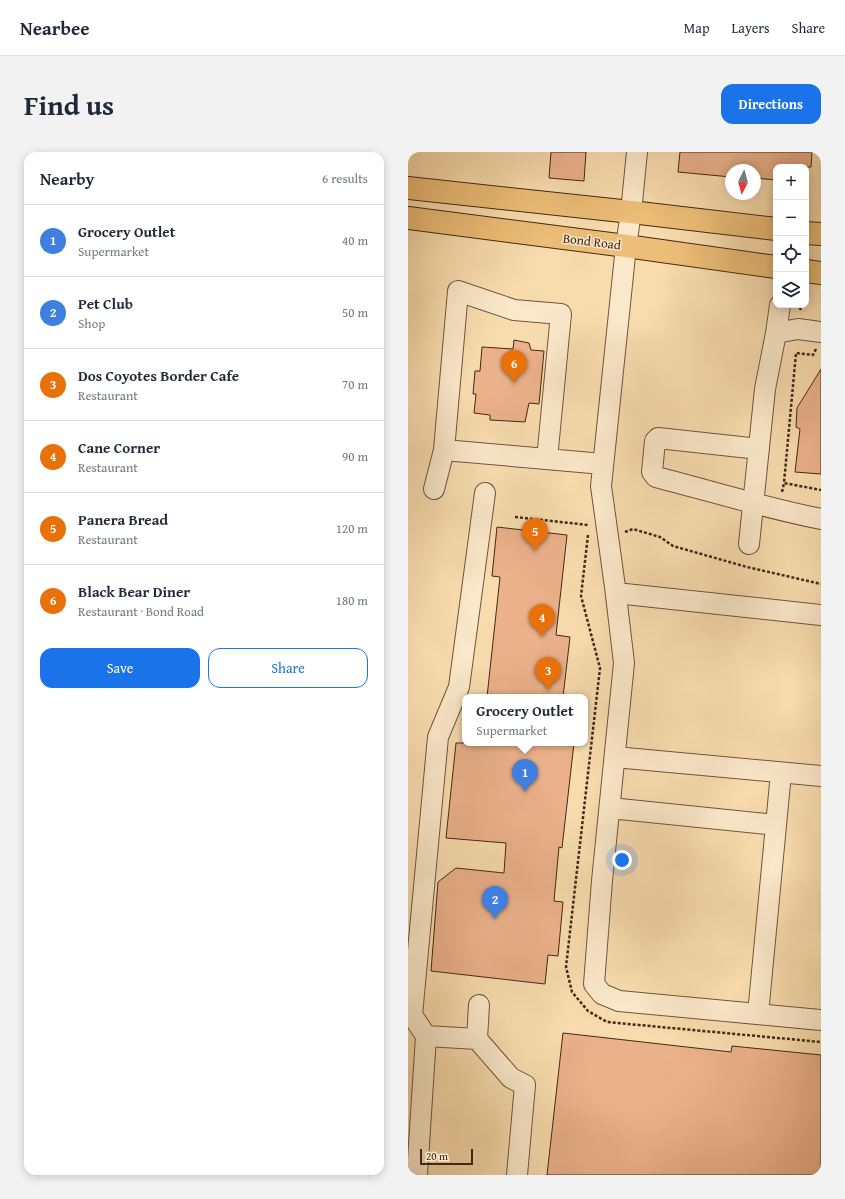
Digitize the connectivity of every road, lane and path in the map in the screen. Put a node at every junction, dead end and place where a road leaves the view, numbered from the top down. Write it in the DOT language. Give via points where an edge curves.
graph roads {
  1 [pos="638,152"];
  2 [pos="408,188"];
  3 [pos="631,212"];
  4 [pos="408,218"];
  5 [pos="773,229"];
  6 [pos="809,233"];
  7 [pos="821,234"];
  8 [pos="626,246"];
  9 [pos="773,267"];
  10 [pos="809,271"];
  11 [pos="821,273"];
  12 [pos="780,308"];
  13 [pos="776,333"];
  14 [pos="819,340"];
  15 [pos="759,449"];
  16 [pos="444,450"];
  17 [pos="547,459"];
  18 [pos="603,464"];
  19 [pos="434,489"];
  20 [pos="821,490"];
  21 [pos="485,493"];
  22 [pos="753,502"];
  23 [pos="821,519"];
  24 [pos="622,533"];
  25 [pos="749,544"];
  26 [pos="754,565"];
  27 [pos="753,569"];
  28 [pos="821,584"];
  29 [pos="616,593"];
  30 [pos="821,615"];
  31 [pos="615,757"];
  32 [pos="781,773"];
  33 [pos="821,776"];
  34 [pos="610,808"];
  35 [pos="776,825"];
  36 [pos="479,1005"];
  37 [pos="758,1014"];
  38 [pos="821,1020"];
  39 [pos="426,1036"];
  40 [pos="477,1039"];
  41 [pos="417,1175"];
  42 [pos="517,1175"];
  1 -- 3 [label="street"];
  2 -- 3 [label="main road"];
  3 -- 5 [label="main road"];
  3 -- 8 [label="street"];
  4 -- 8 [label="main road, Bond Road"];
  6 -- 7 [label="main road"];
  8 -- 9 [label="main road, Bond Road"];
  8 -- 18 [label="street"];
  10 -- 11 [label="main road"];
  12 -- 13 [label="street"];
  13 -- 14 [label="street" via="798,329"];
  13 -- 15 [label="street" via="765,390"];
  14 -- 20 [label="path" via="813,355 796,354 784,483"];
  15 -- 22 [label="street"];
  15 -- 22 [label="street" via="658,438 655,441 652,472 656,477"];
  16 -- 17 [label="street"];
  16 -- 17 [label="street" via="458,291 514,310 561,314"];
  16 -- 19 [label="street"];
  17 -- 18 [label="street"];
  18 -- 29 [label="street" via="601,486"];
  21 -- 39 [label="street" via="460,687 438,737 412,1015"];
  22 -- 23 [label="street"];
  22 -- 25 [label="street"];
  24 -- 27 [label="path" via="633,529 660,536 673,546"];
  26 -- 27 [label="path"];
  27 -- 28 [label="path"];
  29 -- 30 [label="street"];
  29 -- 31 [label="street" via="624,663"];
  31 -- 32 [label="street"];
  31 -- 34 [label="street"];
  32 -- 33 [label="street"];
  32 -- 35 [label="street"];
  34 -- 35 [label="street"];
  34 -- 37 [label="street" via="594,984 602,994 619,1001"];
  35 -- 37 [label="street"];
  36 -- 40 [label="street"];
  37 -- 38 [label="street"];
  39 -- 40 [label="street"];
  39 -- 41 [label="street"];
  40 -- 42 [label="street" via="512,1078 525,1086"];
}
